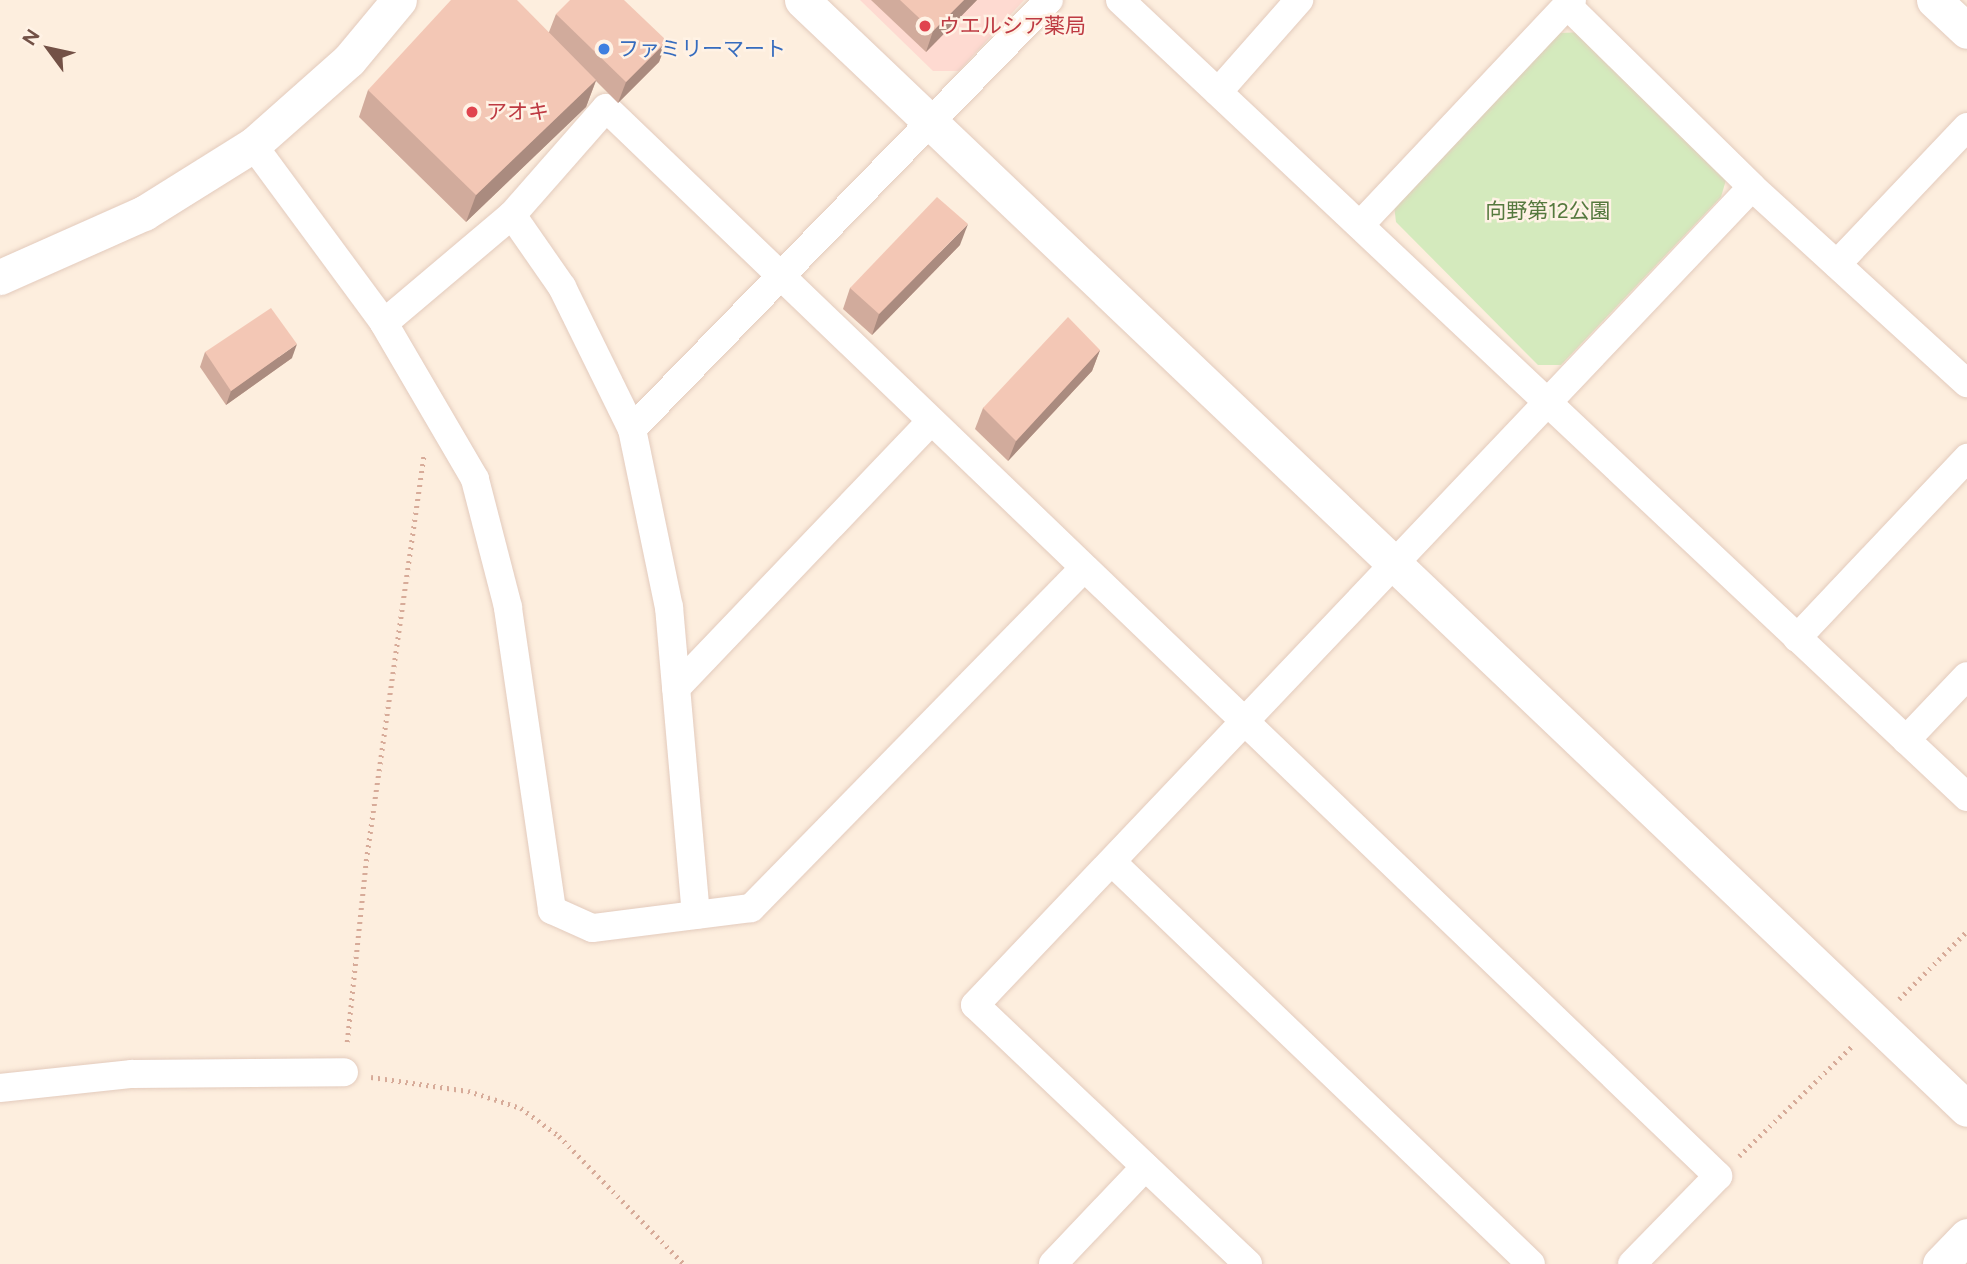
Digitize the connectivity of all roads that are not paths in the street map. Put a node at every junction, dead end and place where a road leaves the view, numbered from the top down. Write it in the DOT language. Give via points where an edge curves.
graph roads {
  1 [pos="399,0"];
  2 [pos="802,0"];
  3 [pos="1049,0"];
  4 [pos="1120,0"];
  5 [pos="1299,0"];
  6 [pos="1934,0"];
  7 [pos="1570,3"];
  8 [pos="1967,32"];
  9 [pos="1218,92"];
  10 [pos="932,121"];
  11 [pos="1967,127"];
  12 [pos="253,145"];
  13 [pos="1752,187"];
  14 [pos="512,215"];
  15 [pos="1360,225"];
  16 [pos="1837,264"];
  17 [pos="0,277"];
  18 [pos="780,277"];
  19 [pos="384,323"];
  20 [pos="1967,383"];
  21 [pos="1546,407"];
  22 [pos="931,421"];
  23 [pos="632,429"];
  24 [pos="1967,458"];
  25 [pos="1398,564"];
  26 [pos="1084,568"];
  27 [pos="1797,638"];
  28 [pos="1967,676"];
  29 [pos="676,688"];
  30 [pos="1247,720"];
  31 [pos="1906,740"];
  32 [pos="1967,797"];
  33 [pos="1113,863"];
  34 [pos="696,915"];
  35 [pos="344,1072"];
  36 [pos="0,1088"];
  37 [pos="1967,1109"];
  38 [pos="1145,1167"];
  39 [pos="1967,1236"];
  40 [pos="1053,1264"];
  41 [pos="1248,1264"];
  42 [pos="1531,1264"];
  43 [pos="1632,1264"];
  44 [pos="1940,1264"];
  1 -- 12 [label="street" via="349,60"];
  2 -- 10 [label="street"];
  3 -- 10 [label="street"];
  4 -- 9 [label="street"];
  5 -- 9 [label="street"];
  6 -- 8 [label="street"];
  7 -- 13 [label="street"];
  7 -- 15 [label="street"];
  9 -- 15 [label="street"];
  10 -- 18 [label="street"];
  10 -- 25 [label="street"];
  11 -- 16 [label="street"];
  12 -- 17 [label="street" via="144,214"];
  12 -- 19 [label="street"];
  13 -- 16 [label="street"];
  13 -- 21 [label="street"];
  14 -- 18 [label="street" via="606,108"];
  14 -- 19 [label="street"];
  14 -- 23 [label="street" via="562,287"];
  15 -- 21 [label="street"];
  16 -- 20 [label="street"];
  18 -- 22 [label="street"];
  18 -- 23 [label="street"];
  19 -- 34 [label="street" via="475,479 508,607 552,910 592,928"];
  21 -- 25 [label="street"];
  21 -- 27 [label="street"];
  22 -- 26 [label="street"];
  22 -- 29 [label="street"];
  23 -- 29 [label="street" via="669,607"];
  24 -- 27 [label="street"];
  25 -- 30 [label="street"];
  25 -- 37 [label="street"];
  26 -- 30 [label="street"];
  26 -- 34 [label="street" via="751,908"];
  27 -- 31 [label="street"];
  28 -- 31 [label="street"];
  29 -- 34 [label="street"];
  30 -- 33 [label="street"];
  30 -- 43 [label="street" via="1718,1176"];
  31 -- 32 [label="street"];
  33 -- 38 [label="street" via="975,1005"];
  33 -- 42 [label="street"];
  35 -- 36 [label="street" via="132,1074"];
  38 -- 40 [label="street"];
  38 -- 41 [label="street"];
  39 -- 44 [label="street"];
}
